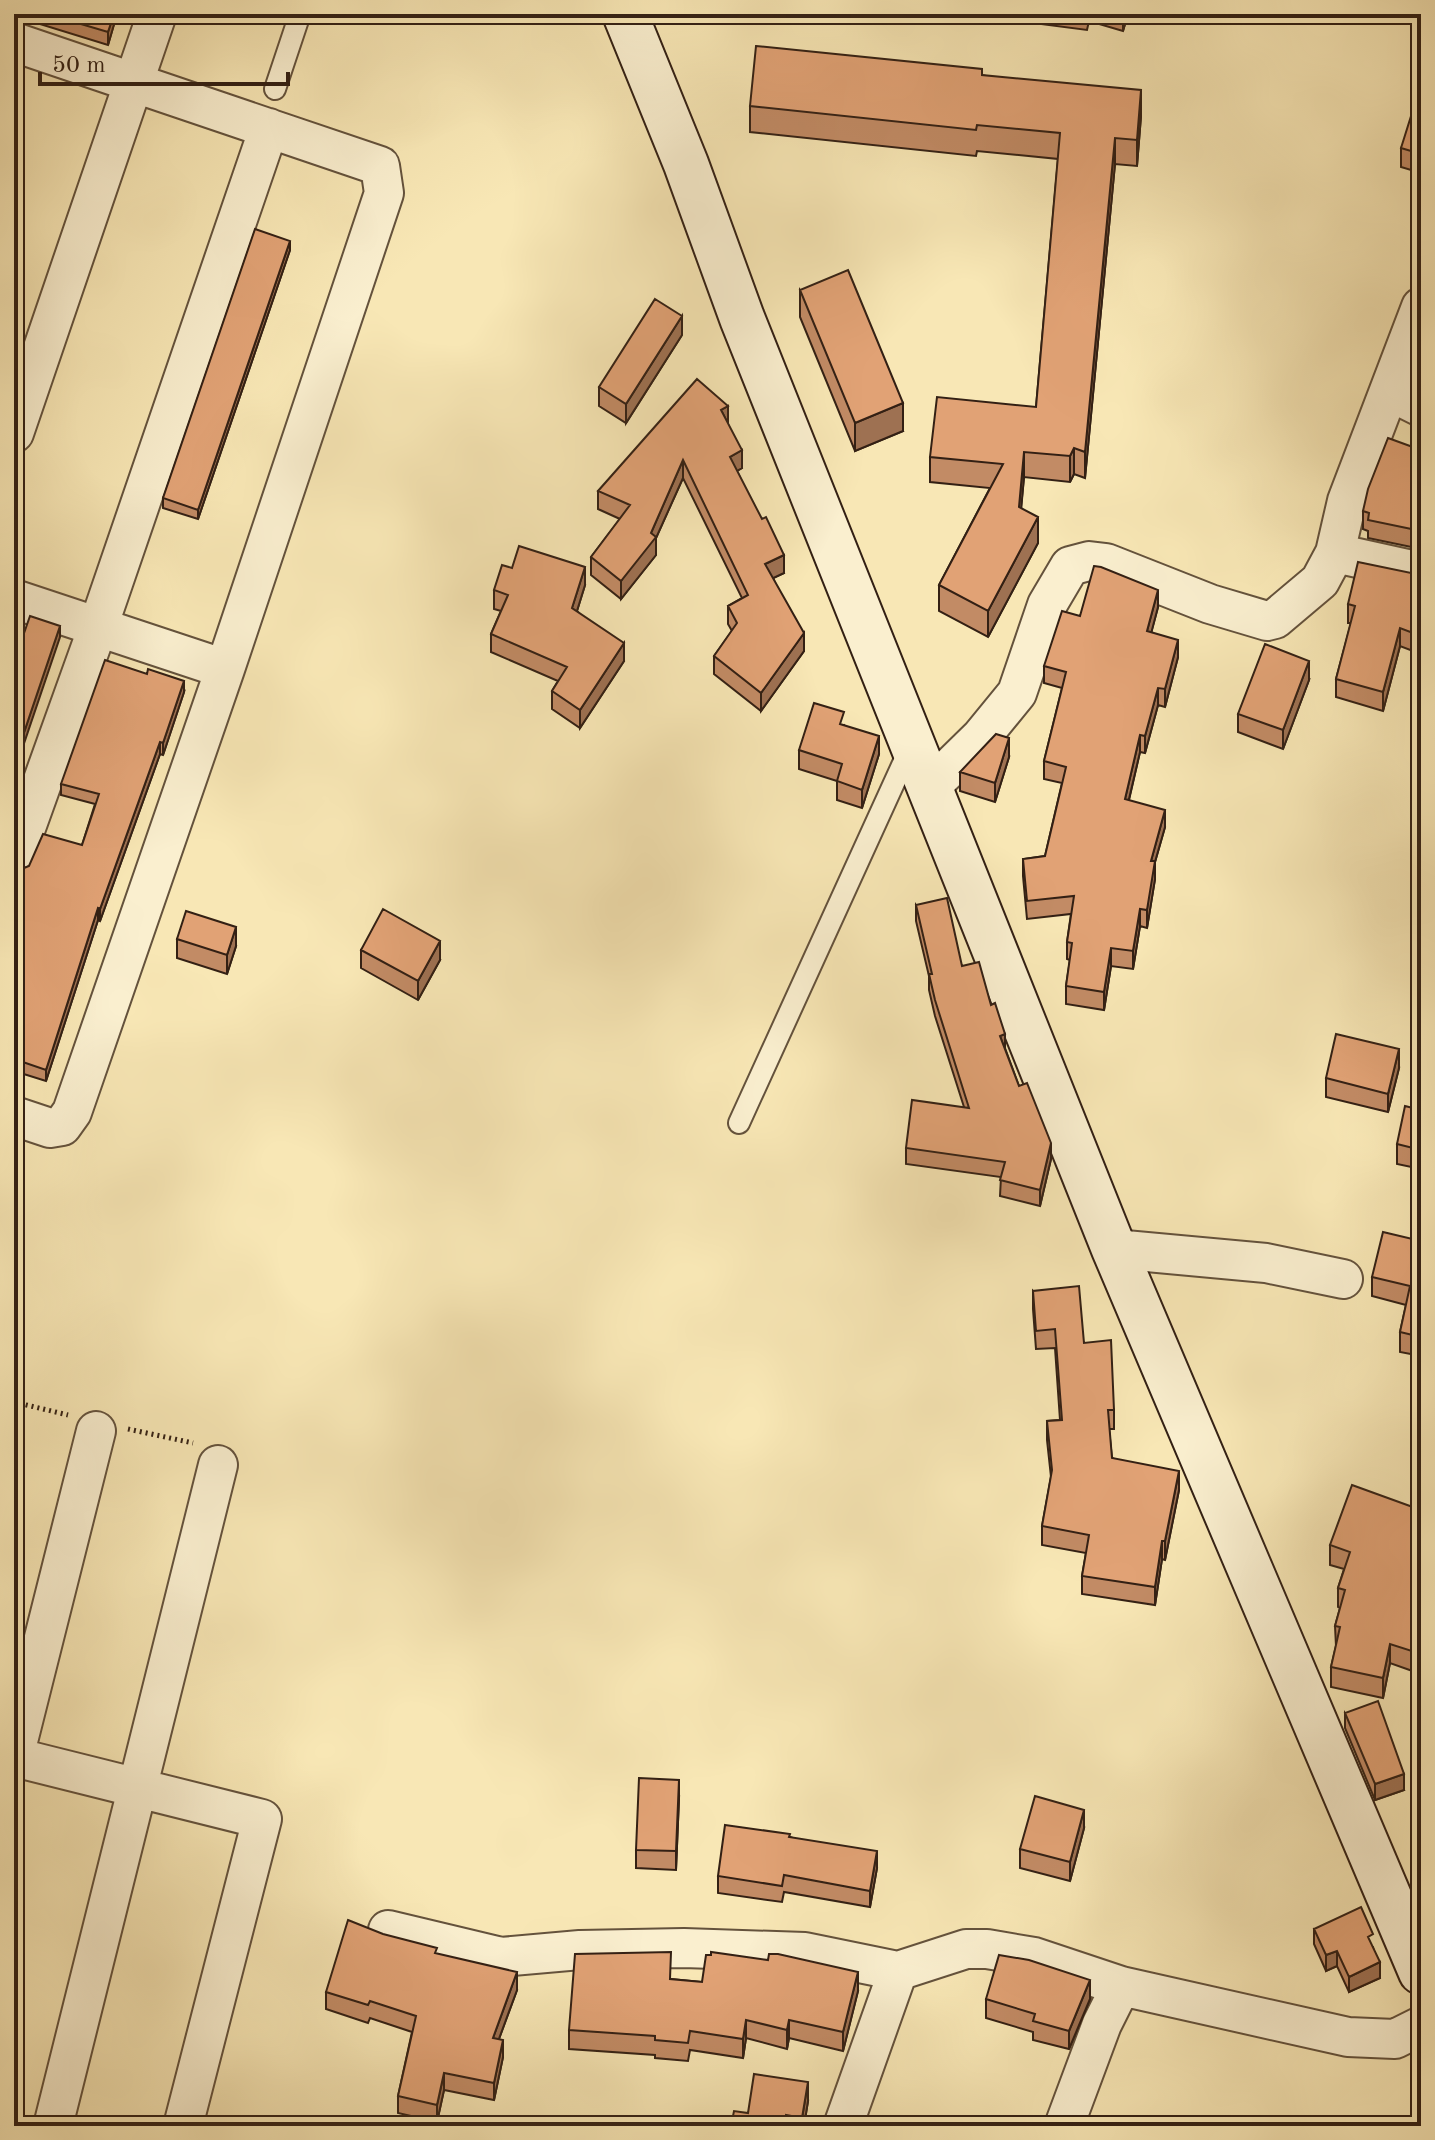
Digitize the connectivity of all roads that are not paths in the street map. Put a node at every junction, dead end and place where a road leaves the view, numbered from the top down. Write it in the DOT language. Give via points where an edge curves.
graph roads {
  1 [pos="157,14"];
  2 [pos="300,14"];
  3 [pos="625,14"];
  4 [pos="14,42"];
  5 [pos="131,84"];
  6 [pos="275,89"];
  7 [pos="269,128"];
  8 [pos="1421,307"];
  9 [pos="1405,399"];
  10 [pos="14,433"];
  11 [pos="1335,553"];
  12 [pos="1421,572"];
  13 [pos="14,599"];
  14 [pos="98,627"];
  15 [pos="225,669"];
  16 [pos="911,744"];
  17 [pos="929,788"];
  18 [pos="14,861"];
  19 [pos="14,1116"];
  20 [pos="739,1123"];
  21 [pos="1114,1249"];
  22 [pos="1343,1279"];
  23 [pos="96,1431"];
  24 [pos="218,1465"];
  25 [pos="14,1757"];
  26 [pos="138,1788"];
  27 [pos="388,1930"];
  28 [pos="898,1971"];
  29 [pos="1421,1972"];
  30 [pos="1121,1986"];
  31 [pos="1421,2026"];
  32 [pos="53,2126"];
  33 [pos="183,2126"];
  34 [pos="843,2126"];
  35 [pos="1064,2126"];
  1 -- 5 [label="street"];
  2 -- 6 [label="lane"];
  3 -- 16 [label="street"];
  4 -- 5 [label="street"];
  5 -- 7 [label="street"];
  5 -- 10 [label="street"];
  7 -- 14 [label="street"];
  7 -- 15 [label="street" via="380,166 384,193"];
  8 -- 9 [label="street"];
  9 -- 11 [label="street" via="1347,501"];
  11 -- 12 [label="street"];
  11 -- 17 [label="street" via="1320,581 1267,621 1106,563 1070,566 1047,605 1017,693"];
  13 -- 14 [label="street"];
  14 -- 15 [label="street"];
  14 -- 18 [label="street"];
  15 -- 19 [label="street" via="72,1112 62,1126 50,1128"];
  16 -- 17 [label="street"];
  16 -- 20 [label="lane"];
  17 -- 21 [label="street"];
  21 -- 22 [label="street" via="1266,1263"];
  21 -- 29 [label="street"];
  23 -- 25 [label="street"];
  24 -- 26 [label="street"];
  25 -- 26 [label="street"];
  26 -- 32 [label="street"];
  26 -- 33 [label="street" via="262,1819"];
  27 -- 28 [label="street" via="501,1957 684,1948 805,1952"];
  28 -- 30 [label="street" via="966,1949 987,1949 1034,1957"];
  28 -- 34 [label="street"];
  30 -- 31 [label="street" via="1348,2037 1395,2039"];
  30 -- 35 [label="street"];
}
